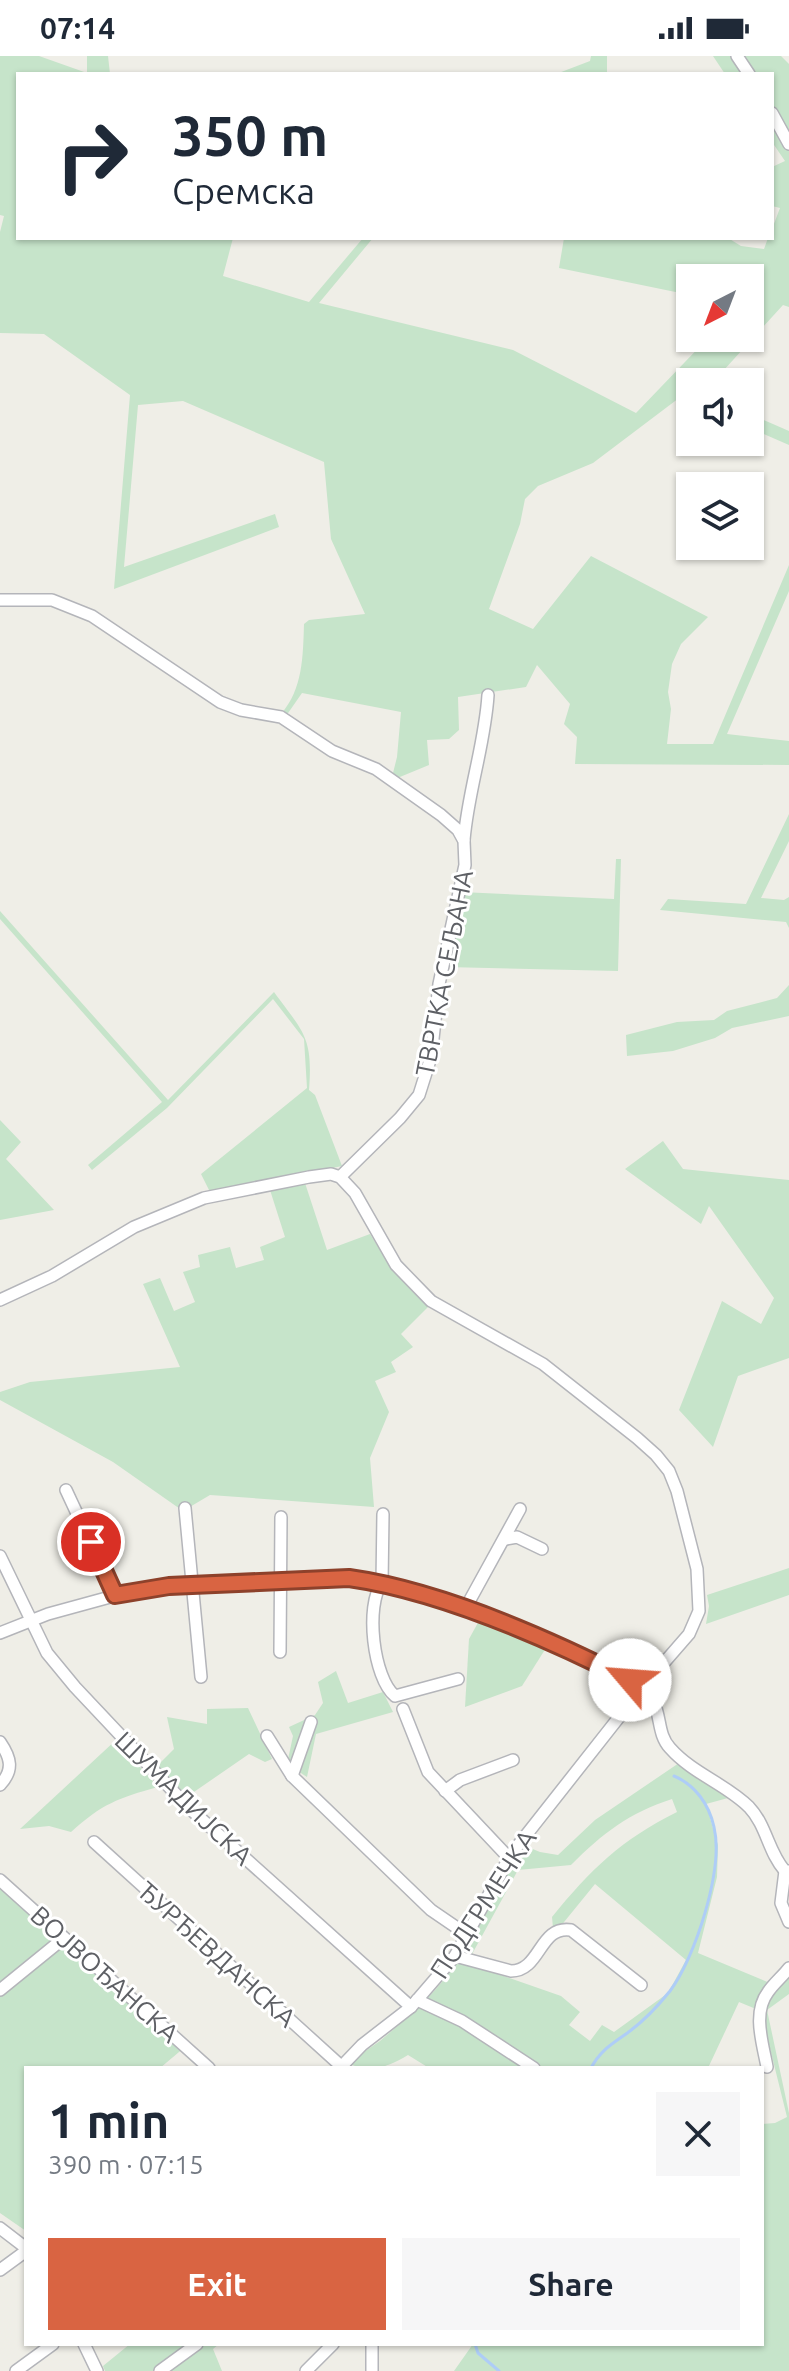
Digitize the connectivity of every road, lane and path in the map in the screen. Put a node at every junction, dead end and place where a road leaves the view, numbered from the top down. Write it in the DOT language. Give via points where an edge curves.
graph roads {
  1 [pos="774,117"];
  2 [pos="789,144"];
  3 [pos="0,600"];
  4 [pos="488,695"];
  5 [pos="464,841"];
  6 [pos="340,1177"];
  7 [pos="0,1300"];
  8 [pos="66,1490"];
  9 [pos="185,1508"];
  10 [pos="520,1509"];
  11 [pos="383,1514"];
  12 [pos="281,1517"];
  13 [pos="506,1539"];
  14 [pos="542,1549"];
  15 [pos="0,1556"];
  16 [pos="279,1582"];
  17 [pos="382,1583"];
  18 [pos="191,1585"];
  19 [pos="115,1595"];
  20 [pos="465,1609"];
  21 [pos="33,1621"];
  22 [pos="0,1633"];
  23 [pos="280,1652"];
  24 [pos="201,1677"];
  25 [pos="458,1679"];
  26 [pos="642,1688"];
  27 [pos="403,1709"];
  28 [pos="311,1722"];
  29 [pos="267,1736"];
  30 [pos="0,1742"];
  31 [pos="513,1760"];
  32 [pos="292,1776"];
  33 [pos="0,1785"];
  34 [pos="445,1791"];
  35 [pos="94,1842"];
  36 [pos="509,1858"];
  37 [pos="787,1871"];
  38 [pos="0,1880"];
  39 [pos="789,1922"];
  40 [pos="469,1936"];
  41 [pos="64,1938"];
  42 [pos="455,1956"];
  43 [pos="789,1968"];
  44 [pos="641,1985"];
  45 [pos="0,1990"];
  46 [pos="414,2003"];
  47 [pos="207,2066"];
  48 [pos="339,2066"];
  49 [pos="341,2066"];
  50 [pos="531,2066"];
  51 [pos="767,2067"];
  52 [pos="0,2228"];
  53 [pos="24,2248"];
  54 [pos="24,2252"];
  55 [pos="0,2270"];
  56 [pos="50,2346"];
  57 [pos="85,2346"];
  58 [pos="194,2346"];
  59 [pos="331,2346"];
  60 [pos="372,2346"];
  61 [pos="16,2371"];
  62 [pos="97,2371"];
  63 [pos="160,2371"];
  64 [pos="306,2371"];
  65 [pos="372,2371"];
  1 -- 2 [label="street"];
  3 -- 5 [label="street, ТВРТКА СЕЉАНА" via="52,600 92,616 220,702 281,717 332,751 376,769 441,815"];
  4 -- 5 [label="street"];
  5 -- 6 [label="street, ТВРТКА СЕЉАНА" via="465,865 439,984 427,1072 413,1104"];
  6 -- 7 [label="street" via="309,1177 204,1198 134,1227"];
  6 -- 26 [label="street, ПОДГРМЕЧКА" via="355,1193 396,1265 431,1301 543,1364 637,1438 669,1471 697,1569 699,1611 689,1634"];
  8 -- 19 [label="street"];
  9 -- 18 [label="street"];
  10 -- 13 [label="street"];
  11 -- 17 [label="street"];
  12 -- 16 [label="street"];
  13 -- 14 [label="street" via="517,1537"];
  13 -- 20 [label="street"];
  15 -- 21 [label="street, ШУМАДИЈСКА"];
  16 -- 17 [label="street" via="349,1578"];
  16 -- 18 [label="street"];
  16 -- 23 [label="street"];
  17 -- 20 [label="street"];
  17 -- 25 [label="street" via="376,1591 373,1634 382,1680 395,1696"];
  18 -- 19 [label="street"];
  18 -- 24 [label="street"];
  19 -- 21 [label="street"];
  20 -- 26 [label="street" via="596,1662"];
  21 -- 22 [label="street"];
  21 -- 46 [label="street, ШУМАДИЈСКА" via="47,1653 188,1807"];
  26 -- 36 [label="street, ПОДГРМЕЧКА"];
  26 -- 37 [label="street" via="653,1702 669,1747 692,1770 749,1808 768,1838 773,1858"];
  27 -- 34 [label="street" via="428,1772"];
  28 -- 32 [label="street"];
  29 -- 32 [label="street"];
  30 -- 33 [label="street" via="11,1768"];
  31 -- 34 [label="street"];
  32 -- 40 [label="street" via="431,1910"];
  34 -- 36 [label="street"];
  35 -- 48 [label="street, ЂУРЂЕВДАНСКА"];
  36 -- 40 [label="street, ПОДГРМЕЧКА"];
  37 -- 39 [label="street" via="781,1903"];
  38 -- 41 [label="street, ВОЈВОЂАНСКА"];
  40 -- 42 [label="street, ПОДГРМЕЧКА"];
  41 -- 45 [label="street"];
  41 -- 47 [label="street, ВОЈВОЂАНСКА"];
  42 -- 44 [label="street" via="519,1971 550,1934 571,1930"];
  42 -- 46 [label="street, ПОДГРМЕЧКА"];
  43 -- 51 [label="street" via="761,2005"];
  46 -- 49 [label="street, ПОДГРМЕЧКА"];
  46 -- 50 [label="street, ШУМАДИЈСКА" via="462,2021"];
  52 -- 53 [label="street"];
  54 -- 55 [label="street"];
  56 -- 61 [label="street"];
  57 -- 62 [label="street"];
  58 -- 63 [label="street"];
  59 -- 64 [label="street"];
  60 -- 65 [label="street"];
}
